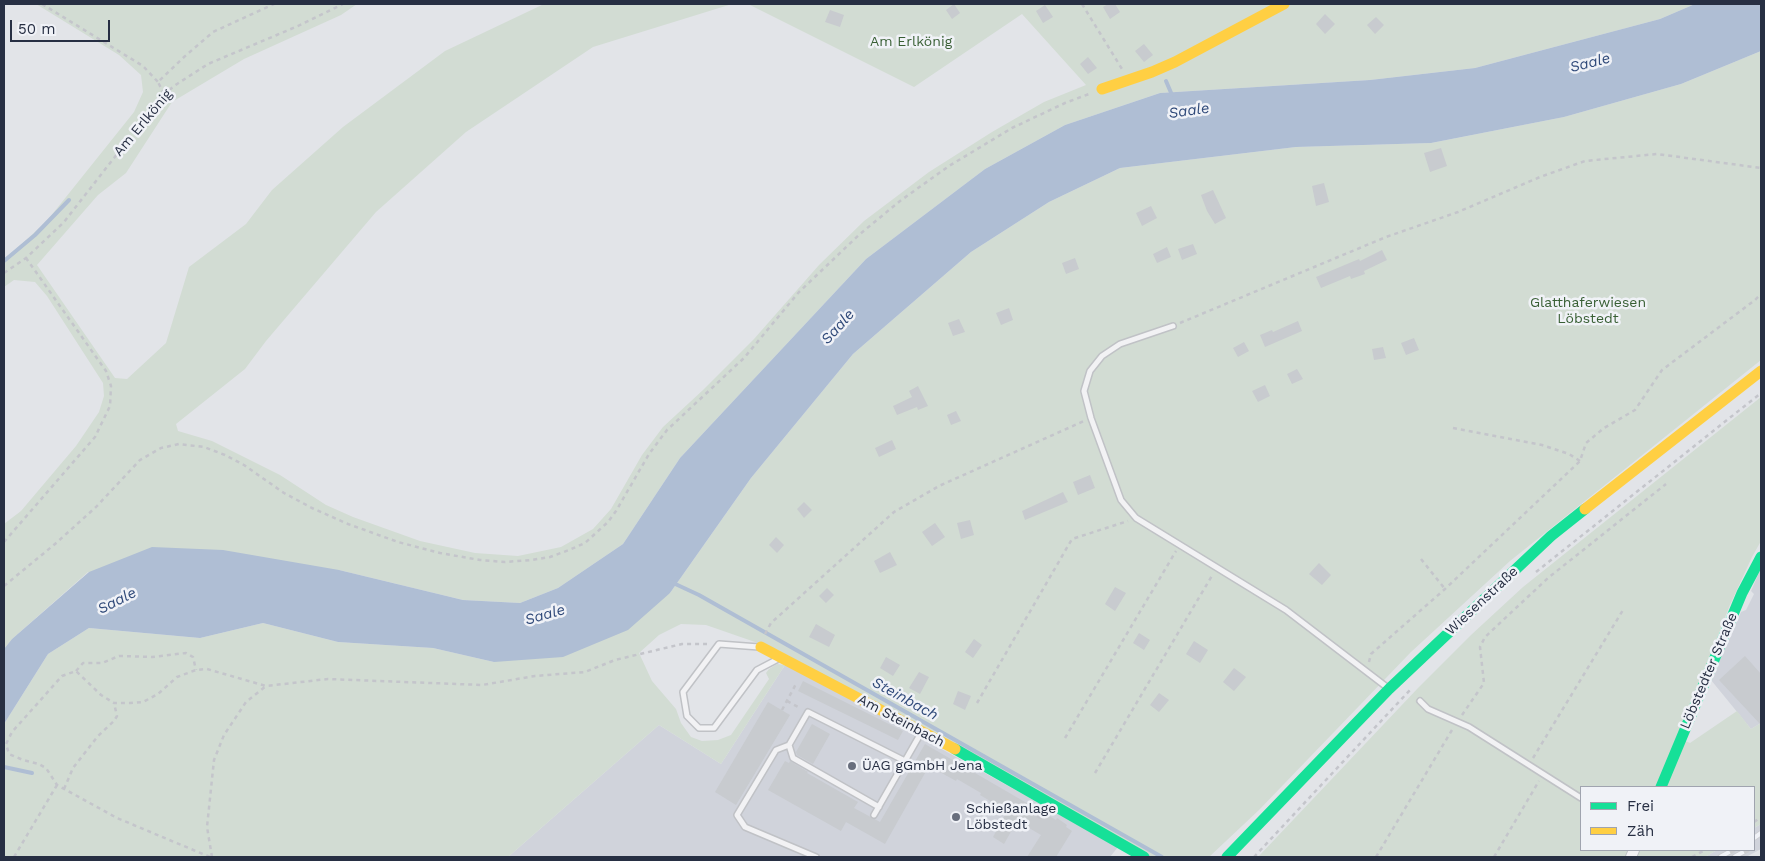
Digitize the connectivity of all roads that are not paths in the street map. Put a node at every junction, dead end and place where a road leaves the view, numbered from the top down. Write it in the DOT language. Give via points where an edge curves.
graph roads {
  1 [pos="1284,4"];
  2 [pos="1102,89"];
  3 [pos="1174,326"];
  4 [pos="1761,371"];
  5 [pos="1761,557"];
  6 [pos="761,647"];
  7 [pos="780,658"];
  8 [pos="1389,689"];
  9 [pos="1420,701"];
  10 [pos="923,731"];
  11 [pos="790,746"];
  12 [pos="905,761"];
  13 [pos="1661,786"];
  14 [pos="1580,797"];
  15 [pos="879,807"];
  16 [pos="874,815"];
  17 [pos="816,857"];
  18 [pos="1144,857"];
  19 [pos="1227,857"];
  1 -- 2 [label="street" via="1175,62"];
  3 -- 8 [label="lane" via="1120,344 1102,356 1090,371 1084,391 1121,500 1136,518 1286,610"];
  4 -- 8 [label="street, Wiesenstraße" via="1552,536"];
  5 -- 13 [label="street, Löbstedter Straße" via="1733,614"];
  6 -- 7 [label="street, Am Steinbach"];
  6 -- 7 [label="lane" via="719,644 683,692 687,716 699,728 714,728 757,670"];
  7 -- 10 [label="street, Am Steinbach"];
  8 -- 19 [label="street, Wiesenstraße"];
  9 -- 14 [label="lane" via="1428,709 1457,721"];
  10 -- 12 [label="lane"];
  10 -- 18 [label="street, Am Steinbach"];
  11 -- 12 [label="lane" via="808,712"];
  11 -- 15 [label="lane" via="793,758"];
  11 -- 17 [label="lane" via="776,750 737,815 745,827"];
  12 -- 15 [label="lane"];
  15 -- 16 [label="lane"];
}
